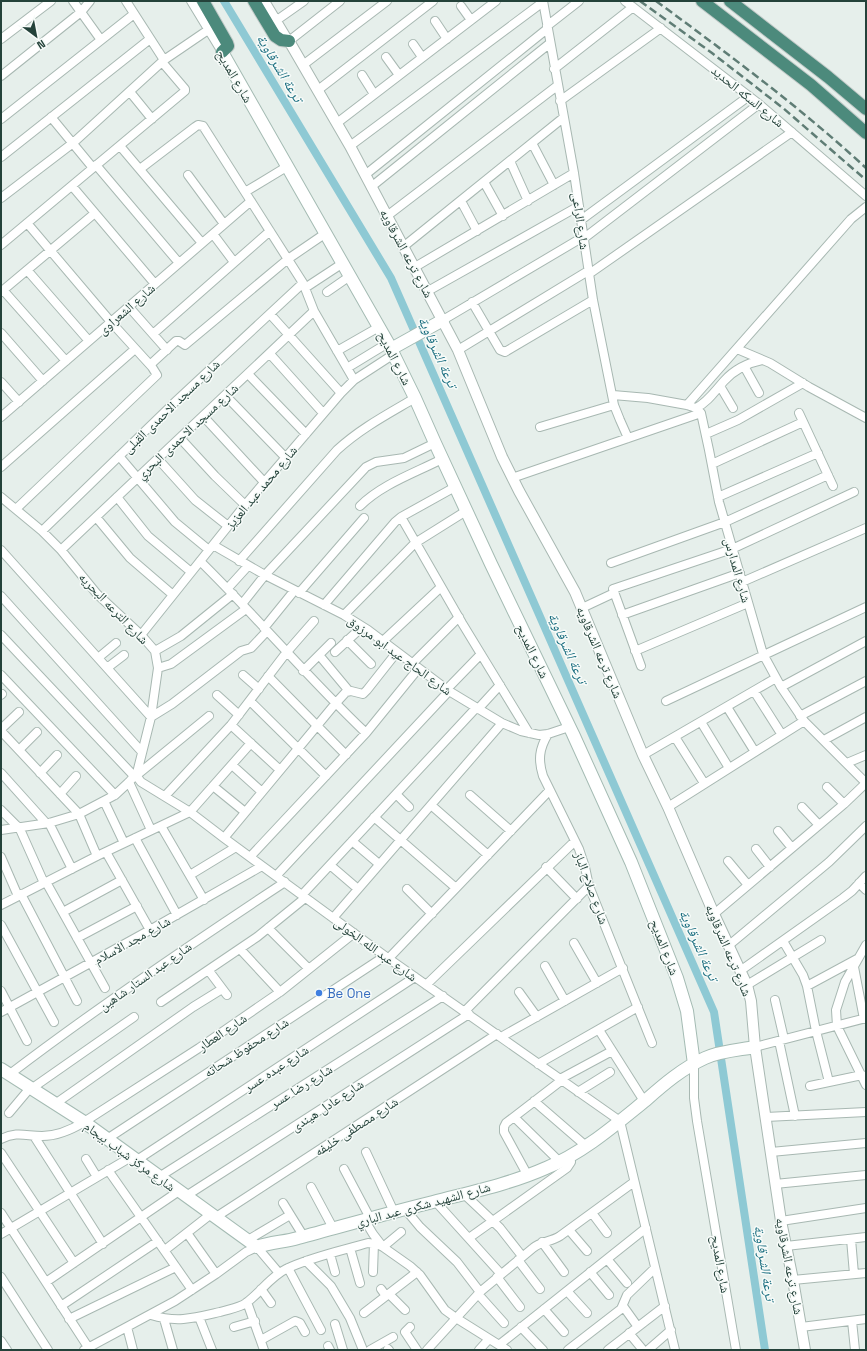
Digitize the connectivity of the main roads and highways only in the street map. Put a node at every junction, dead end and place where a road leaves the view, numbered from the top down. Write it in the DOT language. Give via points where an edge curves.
graph roads {
  1 [pos="203,1"];
  2 [pos="254,1"];
  3 [pos="702,1"];
  4 [pos="730,1"];
  5 [pos="289,41"];
  6 [pos="222,52"];
  7 [pos="866,109"];
  8 [pos="866,133"];
  9 [pos="439,322"];
  10 [pos="391,349"];
  11 [pos="755,1047"];
  12 [pos="694,1064"];
  13 [pos="5,1072"];
  14 [pos="252,1243"];
  1 -- 6 [label="highway" via="227,43 228,46"];
  2 -- 5 [label="highway" via="275,36"];
  3 -- 8 [label="highway" via="811,85"];
  4 -- 7 [label="highway"];
  6 -- 10 [label="main road, شارع المديح"];
  9 -- 10 [label="main road"];
  10 -- 12 [label="main road, شارع المديح" via="631,862 687,1010"];
  11 -- 12 [label="main road, شارع الشهيد شكرى عبد الباري" via="710,1056"];
  12 -- 14 [label="main road, شارع الشهيد شكرى عبد الباري" via="586,1146 528,1176 304,1237"];
  13 -- 14 [label="main road, شارع مركز شباب بيجام" via="84,1122"];
}
